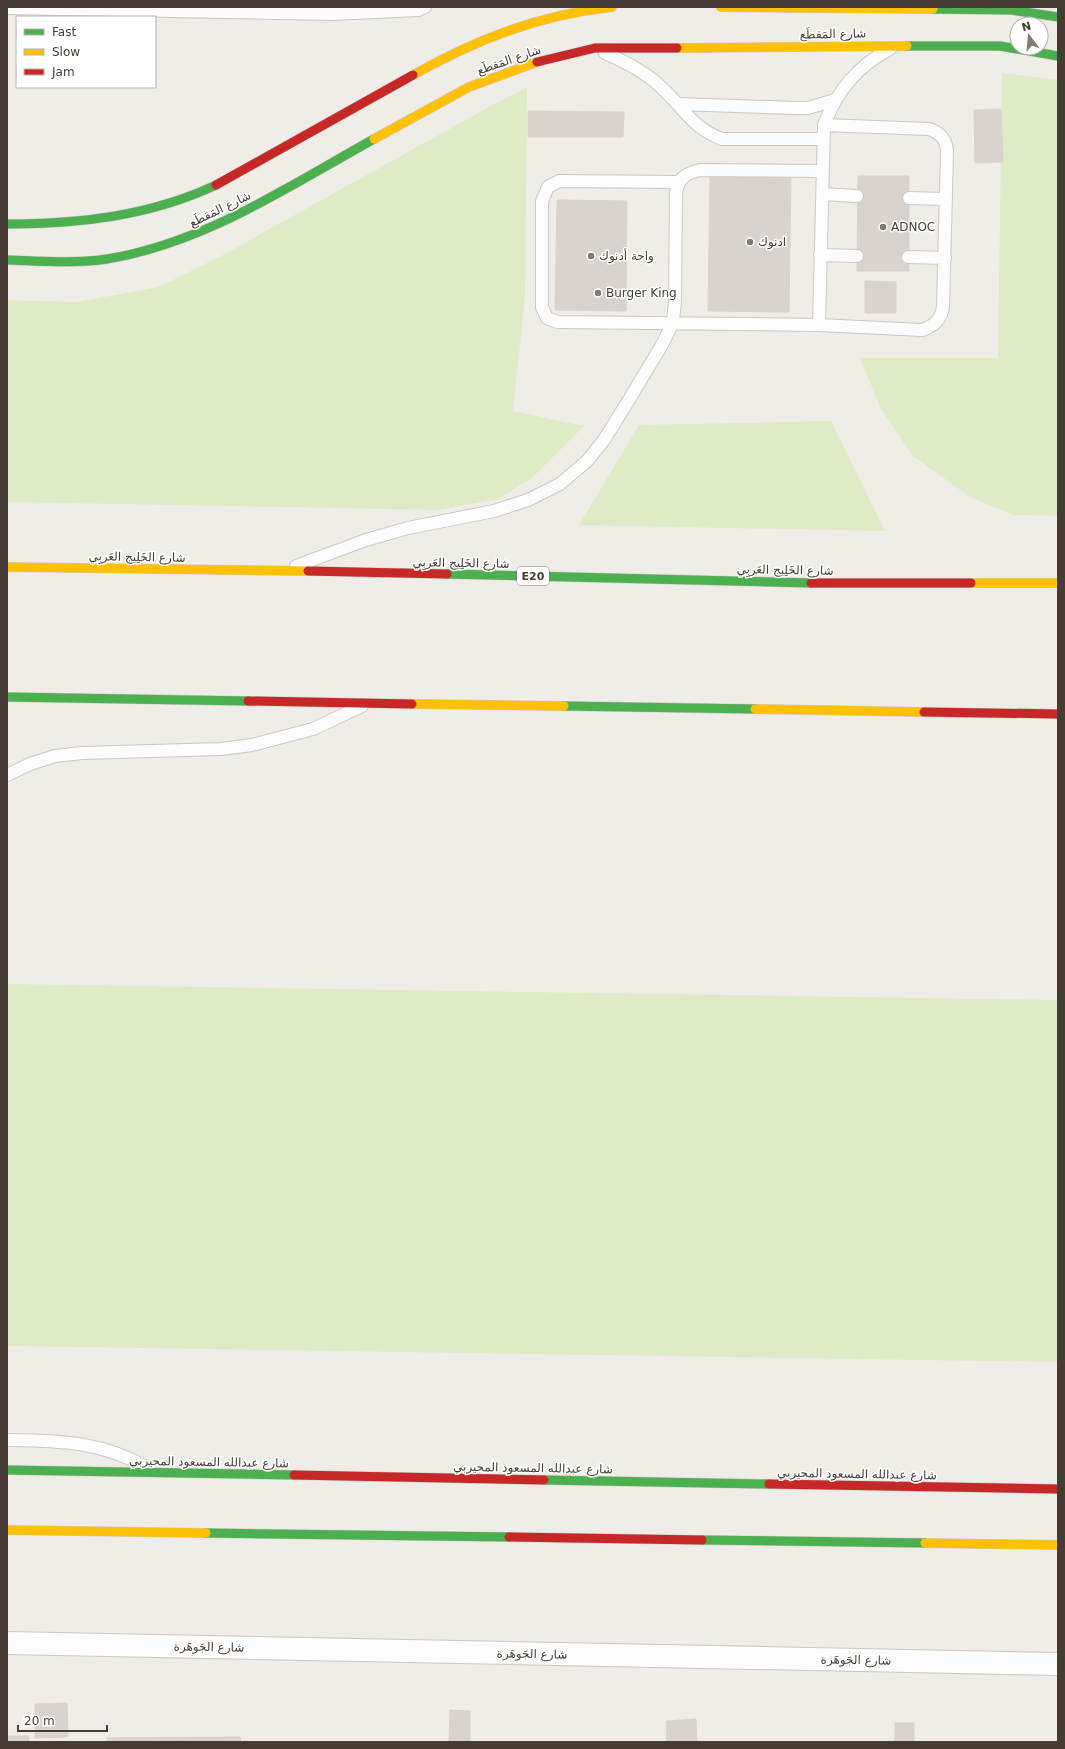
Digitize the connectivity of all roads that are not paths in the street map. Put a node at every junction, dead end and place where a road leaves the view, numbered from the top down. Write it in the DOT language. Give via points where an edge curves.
graph roads {
  1 [pos="425,7"];
  2 [pos="612,7"];
  3 [pos="722,7"];
  4 [pos="7,8"];
  5 [pos="999,9"];
  6 [pos="1058,17"];
  7 [pos="898,45"];
  8 [pos="595,48"];
  9 [pos="1058,56"];
  10 [pos="835,100"];
  11 [pos="678,104"];
  12 [pos="824,125"];
  13 [pos="823,139"];
  14 [pos="822,171"];
  15 [pos="678,182"];
  16 [pos="822,194"];
  17 [pos="857,196"];
  18 [pos="909,198"];
  19 [pos="946,199"];
  20 [pos="7,224"];
  21 [pos="820,255"];
  22 [pos="857,256"];
  23 [pos="908,258"];
  24 [pos="945,258"];
  25 [pos="7,260"];
  26 [pos="673,322"];
  27 [pos="819,325"];
  28 [pos="7,567"];
  29 [pos="284,570"];
  30 [pos="1058,583"];
  31 [pos="7,697"];
  32 [pos="369,703"];
  33 [pos="1058,714"];
  34 [pos="7,775"];
  35 [pos="7,1440"];
  36 [pos="7,1470"];
  37 [pos="158,1473"];
  38 [pos="1058,1489"];
  39 [pos="7,1530"];
  40 [pos="1058,1545"];
  41 [pos="7,1643"];
  42 [pos="1058,1664"];
  1 -- 4 [label="lane" via="418,10 332,14"];
  2 -- 20 [label="main road, شارع المَقطَع" via="552,17 482,41 398,81 215,186 186,198 157,208 97,221"];
  3 -- 5 [label="main road, شارع المَقطَع"];
  5 -- 6 [label="main road, شارع المَقطَع"];
  7 -- 8 [label="main road, شارع المَقطَع"];
  7 -- 9 [label="main road, شارع المَقطَع" via="1000,46"];
  7 -- 10 [label="lane" via="862,68"];
  8 -- 11 [label="lane" via="630,64"];
  8 -- 25 [label="main road, شارع المَقطَع" via="531,64 469,87 216,226 184,239 151,250 117,257 83,261"];
  10 -- 11 [label="lane" via="795,108"];
  10 -- 12 [label="lane"];
  11 -- 13 [label="lane" via="702,130 722,139"];
  12 -- 13 [label="lane"];
  12 -- 19 [label="lane" via="929,128 937,132 944,138 947,146"];
  13 -- 14 [label="lane"];
  14 -- 15 [label="lane" via="700,170 691,172"];
  14 -- 16 [label="lane"];
  15 -- 26 [label="lane" via="676,301"];
  15 -- 26 [label="lane" via="559,181 548,187 542,201 542,307 546,318 558,322"];
  16 -- 17 [label="lane"];
  16 -- 21 [label="lane"];
  18 -- 19 [label="lane"];
  19 -- 24 [label="lane"];
  21 -- 22 [label="lane"];
  21 -- 27 [label="lane"];
  23 -- 24 [label="lane"];
  24 -- 27 [label="lane" via="942,315 930,327 922,330"];
  26 -- 27 [label="lane"];
  26 -- 29 [label="lane" via="604,440 587,461 560,484 528,500 494,511 408,528 325,554"];
  28 -- 29 [label="main road, شارع الخَلِيج العَربِي / E20"];
  29 -- 30 [label="main road, شارع الخَلِيج العَربِي / E20" via="868,584"];
  31 -- 32 [label="main road"];
  32 -- 33 [label="main road"];
  32 -- 34 [label="lane" via="313,729 252,745 55,756"];
  35 -- 37 [label="lane" via="83,1443 134,1460"];
  36 -- 37 [label="main road, شارع عبدالله المسعود المحيربي"];
  37 -- 38 [label="main road, شارع عبدالله المسعود المحيربي"];
  39 -- 40 [label="main road"];
  41 -- 42 [label="street, شارع الجَوهَرة"];
}
